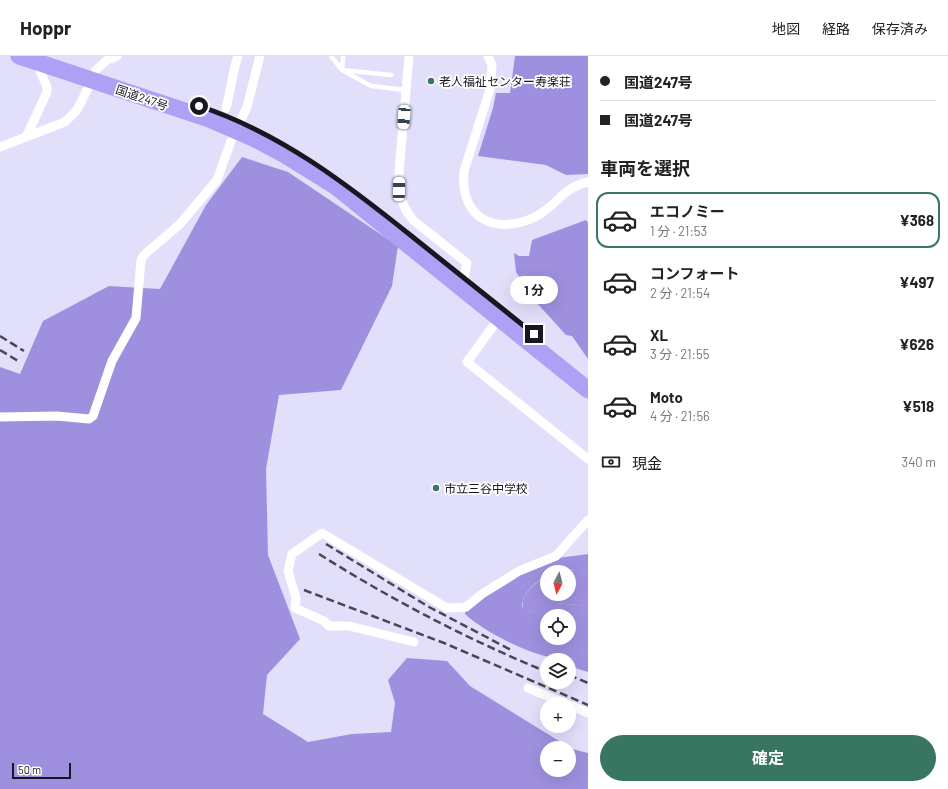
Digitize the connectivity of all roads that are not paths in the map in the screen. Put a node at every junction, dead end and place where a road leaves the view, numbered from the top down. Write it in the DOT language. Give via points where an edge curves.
graph roads {
  1 [pos="19,56"];
  2 [pos="49,56"];
  3 [pos="117,56"];
  4 [pos="238,56"];
  5 [pos="260,56"];
  6 [pos="331,56"];
  7 [pos="343,56"];
  8 [pos="408,56"];
  9 [pos="488,56"];
  10 [pos="108,58"];
  11 [pos="342,70"];
  12 [pos="40,72"];
  13 [pos="94,75"];
  14 [pos="391,75"];
  15 [pos="406,90"];
  16 [pos="226,108"];
  17 [pos="27,135"];
  18 [pos="0,147"];
  19 [pos="588,182"];
  20 [pos="464,278"];
  21 [pos="500,318"];
  22 [pos="588,378"];
  23 [pos="588,390"];
  24 [pos="0,417"];
  25 [pos="588,459"];
  26 [pos="587,523"];
  27 [pos="414,642"];
  28 [pos="528,688"];
  29 [pos="550,697"];
  30 [pos="576,708"];
  31 [pos="588,713"];
  1 -- 13 [label="highway, 国道247号"];
  2 -- 13 [label="highway, 国道247号"];
  3 -- 10 [label="street"];
  4 -- 16 [label="street"];
  5 -- 24 [label="street" via="247,107 217,180 180,224 144,254 141,260 136,318 112,361 94,416 89,419 57,416"];
  6 -- 11 [label="lane"];
  7 -- 11 [label="lane"];
  8 -- 15 [label="street"];
  9 -- 19 [label="street" via="492,65 490,89 464,171 465,198 470,208 480,218 491,222 516,222 534,217 546,210 574,185"];
  10 -- 13 [label="street"];
  11 -- 14 [label="lane"];
  11 -- 15 [label="lane" via="371,86"];
  12 -- 17 [label="street" via="47,92"];
  13 -- 17 [label="street" via="73,116 66,122"];
  13 -- 20 [label="highway, 国道247号" via="214,111 292,149 347,184"];
  13 -- 21 [label="highway, 国道247号" via="256,139 286,155 335,186"];
  15 -- 20 [label="street" via="399,172 399,189 403,205 414,221 467,264"];
  17 -- 18 [label="street"];
  20 -- 22 [label="highway, 国道247号"];
  21 -- 23 [label="highway, 国道247号"];
  21 -- 25 [label="street" via="467,362"];
  26 -- 27 [label="street" via="556,556 519,572 482,594 466,607 447,608 322,533 292,554 288,571 296,598 295,608 324,621 329,626 349,626"];
  28 -- 29 [label="street"];
  30 -- 31 [label="street"];
}
